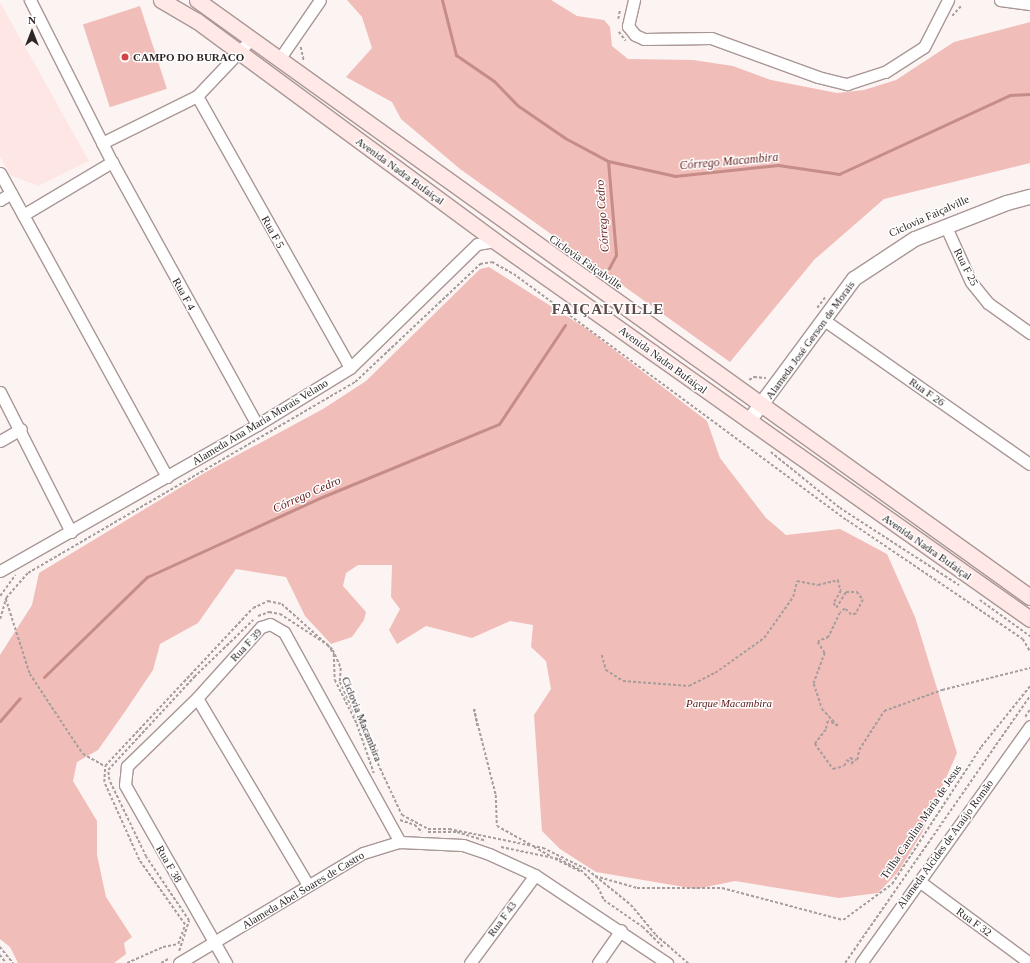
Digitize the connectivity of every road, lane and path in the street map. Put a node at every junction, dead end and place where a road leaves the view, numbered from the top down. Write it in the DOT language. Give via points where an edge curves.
graph roads {
  1 [pos="30,0"];
  2 [pos="162,0"];
  3 [pos="197,0"];
  4 [pos="320,0"];
  5 [pos="634,0"];
  6 [pos="948,0"];
  7 [pos="1000,0"];
  8 [pos="1030,4"];
  9 [pos="621,6"];
  10 [pos="252,38"];
  11 [pos="628,42"];
  12 [pos="299,45"];
  13 [pos="238,53"];
  14 [pos="280,58"];
  15 [pos="307,66"];
  16 [pos="197,96"];
  17 [pos="102,143"];
  18 [pos="112,162"];
  19 [pos="0,174"];
  20 [pos="11,194"];
  21 [pos="1030,197"];
  22 [pos="0,200"];
  23 [pos="23,215"];
  24 [pos="946,227"];
  25 [pos="495,241"];
  26 [pos="828,294"];
  27 [pos="819,315"];
  28 [pos="1030,333"];
  29 [pos="350,368"];
  30 [pos="770,376"];
  31 [pos="746,381"];
  32 [pos="0,392"];
  33 [pos="761,407"];
  34 [pos="749,421"];
  35 [pos="257,426"];
  36 [pos="21,429"];
  37 [pos="0,441"];
  38 [pos="1030,464"];
  39 [pos="167,477"];
  40 [pos="70,532"];
  41 [pos="0,571"];
  42 [pos="1030,597"];
  43 [pos="6,598"];
  44 [pos="0,619"];
  45 [pos="1030,619"];
  46 [pos="1030,650"];
  47 [pos="602,655"];
  48 [pos="1030,668"];
  49 [pos="1030,686"];
  50 [pos="1030,696"];
  51 [pos="197,698"];
  52 [pos="477,726"];
  53 [pos="1030,726"];
  54 [pos="105,766"];
  55 [pos="376,781"];
  56 [pos="392,805"];
  57 [pos="400,842"];
  58 [pos="489,842"];
  59 [pos="496,845"];
  60 [pos="535,874"];
  61 [pos="919,881"];
  62 [pos="308,885"];
  63 [pos="622,930"];
  64 [pos="214,943"];
  65 [pos="0,947"];
  66 [pos="0,955"];
  67 [pos="667,958"];
  68 [pos="6,963"];
  69 [pos="14,963"];
  70 [pos="127,963"];
  71 [pos="161,963"];
  72 [pos="179,963"];
  73 [pos="226,963"];
  74 [pos="470,963"];
  75 [pos="598,963"];
  76 [pos="688,963"];
  77 [pos="845,963"];
  78 [pos="861,963"];
  79 [pos="1030,963"];
  1 -- 17 [label="street, Rua F 4"];
  2 -- 13 [label="main road, Avenida Nadra Bufaiçal" via="197,21"];
  3 -- 10 [label="main road, Avenida Nadra Bufaiçal"];
  4 -- 14 [label="street"];
  5 -- 6 [label="street" via="628,26 635,35 644,39 711,38 818,77 847,84 885,72 919,51 939,22"];
  7 -- 8 [label="street"];
  9 -- 11 [label="path" via="617,27"];
  10 -- 13 [label="street"];
  10 -- 14 [label="main road, Avenida Nadra Bufaiçal"];
  12 -- 15 [label="path"];
  13 -- 16 [label="street"];
  13 -- 25 [label="main road, Avenida Nadra Bufaiçal"];
  14 -- 33 [label="main road, Avenida Nadra Bufaiçal"];
  16 -- 17 [label="street"];
  16 -- 29 [label="street, Rua F 5"];
  17 -- 18 [label="street, Rua F 4"];
  18 -- 23 [label="street"];
  18 -- 35 [label="street, Rua F 4"];
  19 -- 20 [label="street"];
  20 -- 22 [label="street"];
  20 -- 23 [label="street"];
  21 -- 24 [label="street, Alameda José Gerson de Morais"];
  23 -- 39 [label="street"];
  24 -- 27 [label="street, Alameda José Gerson de Morais" via="886,255 854,279"];
  24 -- 28 [label="street, Rua F 25" via="971,282 988,303"];
  25 -- 29 [label="street, Alameda Ana Maria Morais Velano" via="477,244"];
  25 -- 34 [label="main road, Avenida Nadra Bufaiçal"];
  26 -- 27 [label="path"];
  27 -- 33 [label="street, Alameda José Gerson de Morais"];
  27 -- 38 [label="street, Rua F 26"];
  29 -- 35 [label="street, Alameda Ana Maria Morais Velano"];
  30 -- 31 [label="path"];
  32 -- 36 [label="street"];
  33 -- 34 [label="street, Alameda José Gerson de Morais"];
  33 -- 42 [label="main road, Avenida Nadra Bufaiçal"];
  34 -- 45 [label="main road, Avenida Nadra Bufaiçal"];
  35 -- 39 [label="street, Alameda Ana Maria Morais Velano"];
  36 -- 37 [label="street"];
  36 -- 40 [label="street"];
  39 -- 40 [label="street, Alameda Ana Maria Morais Velano"];
  40 -- 41 [label="street, Alameda Ana Maria Morais Velano"];
  43 -- 44 [label="path"];
  43 -- 46 [label="path" via="28,573 355,382 480,264 492,262 514,274 847,520 1023,639"];
  43 -- 54 [label="path" via="30,674 82,754"];
  47 -- 48 [label="path" via="606,670 623,681 688,686 715,673 764,638 794,596 796,581 818,585 838,580 841,591 834,603 836,608 846,592 857,592 863,600 856,614 851,615 845,609 840,613 829,637 818,642 825,653 814,684 822,709 838,726 828,721 826,730 815,744 833,769 844,766 847,760 853,764 850,758 857,760 859,750 884,711 942,690"];
  49 -- 52 [label="path, Trilha Carolina Maria de Jesus" via="981,747 892,884 843,920 722,888 637,888 574,869 497,826 496,795 474,709"];
  50 -- 77 [label="path"];
  51 -- 57 [label="street, Rua F 39" via="261,627 278,626"];
  51 -- 62 [label="street"];
  51 -- 64 [label="street, Rua F 38" via="127,766 125,785"];
  53 -- 61 [label="street, Alameda Alcides de Araújo Romão"];
  54 -- 70 [label="path" via="104,782 139,860 185,925 178,944"];
  54 -- 76 [label="path" via="253,608 268,601 282,604 333,650 341,668 340,682 402,815 428,829 450,829 543,848 588,870 631,905 656,935"];
  55 -- 71 [label="path, Ciclovia Macambira" via="357,724 335,680 334,654 328,645 280,614 269,612 251,621 108,770 109,780 146,857 189,921 182,947"];
  56 -- 58 [label="path" via="400,820 415,825 422,832 457,832"];
  57 -- 60 [label="street, Alameda Abel Soares de Castro" via="462,845"];
  57 -- 62 [label="street, Alameda Abel Soares de Castro" via="363,853"];
  59 -- 67 [label="path" via="559,859 581,870 598,887 604,900 643,927"];
  60 -- 63 [label="street, Alameda Abel Soares de Castro"];
  60 -- 74 [label="street, Rua F 43"];
  61 -- 78 [label="street, Alameda Alcides de Araújo Romão"];
  61 -- 79 [label="street, Rua F 32"];
  62 -- 64 [label="street, Alameda Abel Soares de Castro"];
  63 -- 67 [label="street, Alameda Abel Soares de Castro"];
  63 -- 75 [label="street"];
  64 -- 72 [label="street, Alameda Abel Soares de Castro"];
  64 -- 73 [label="street, Rua F 38"];
  65 -- 69 [label="path"];
  66 -- 68 [label="path"];
}
